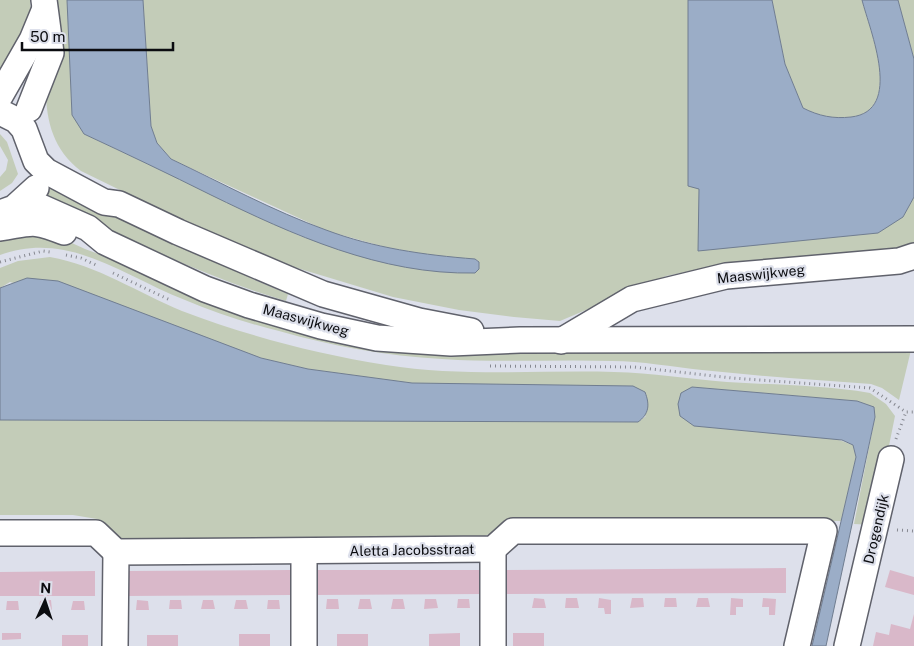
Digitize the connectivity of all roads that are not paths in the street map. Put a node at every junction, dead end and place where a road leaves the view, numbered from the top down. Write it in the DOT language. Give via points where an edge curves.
graph roads {
  1 [pos="44,5"];
  2 [pos="0,99"];
  3 [pos="29,109"];
  4 [pos="47,163"];
  5 [pos="24,211"];
  6 [pos="0,213"];
  7 [pos="0,228"];
  8 [pos="914,256"];
  9 [pos="914,339"];
  10 [pos="520,340"];
  11 [pos="561,341"];
  12 [pos="892,459"];
  13 [pos="0,533"];
  14 [pos="493,549"];
  15 [pos="116,552"];
  16 [pos="304,552"];
  17 [pos="115,646"];
  18 [pos="304,646"];
  19 [pos="494,646"];
  20 [pos="797,646"];
  21 [pos="848,646"];
  1 -- 2 [label="street" via="32,40"];
  1 -- 3 [label="street" via="50,53"];
  2 -- 3 [label="street" via="17,101"];
  2 -- 4 [label="street" via="24,129 36,161"];
  3 -- 4 [label="street" via="42,133"];
  4 -- 5 [label="street" via="42,181"];
  4 -- 10 [label="street, Maaswijkweg" via="56,162 108,190 119,204 323,294 419,321"];
  5 -- 6 [label="street" via="14,208"];
  5 -- 7 [label="street"];
  5 -- 10 [label="street, Maaswijkweg" via="88,228 105,242 205,289 321,326 377,338 451,343"];
  8 -- 11 [label="street, Maaswijkweg" via="899,261 726,276 632,299"];
  9 -- 11 [label="street, Maaswijkweg"];
  10 -- 11 [label="street, Maaswijkweg"];
  12 -- 21 [label="street, Drogendijk"];
  13 -- 15 [label="street" via="96,533"];
  14 -- 16 [label="street, Aletta Jacobsstraat"];
  14 -- 19 [label="street"];
  14 -- 20 [label="street, Aletta Jacobsstraat" via="513,532 824,530"];
  15 -- 16 [label="street, Aletta Jacobsstraat"];
  15 -- 17 [label="street"];
  16 -- 18 [label="street"];
}
